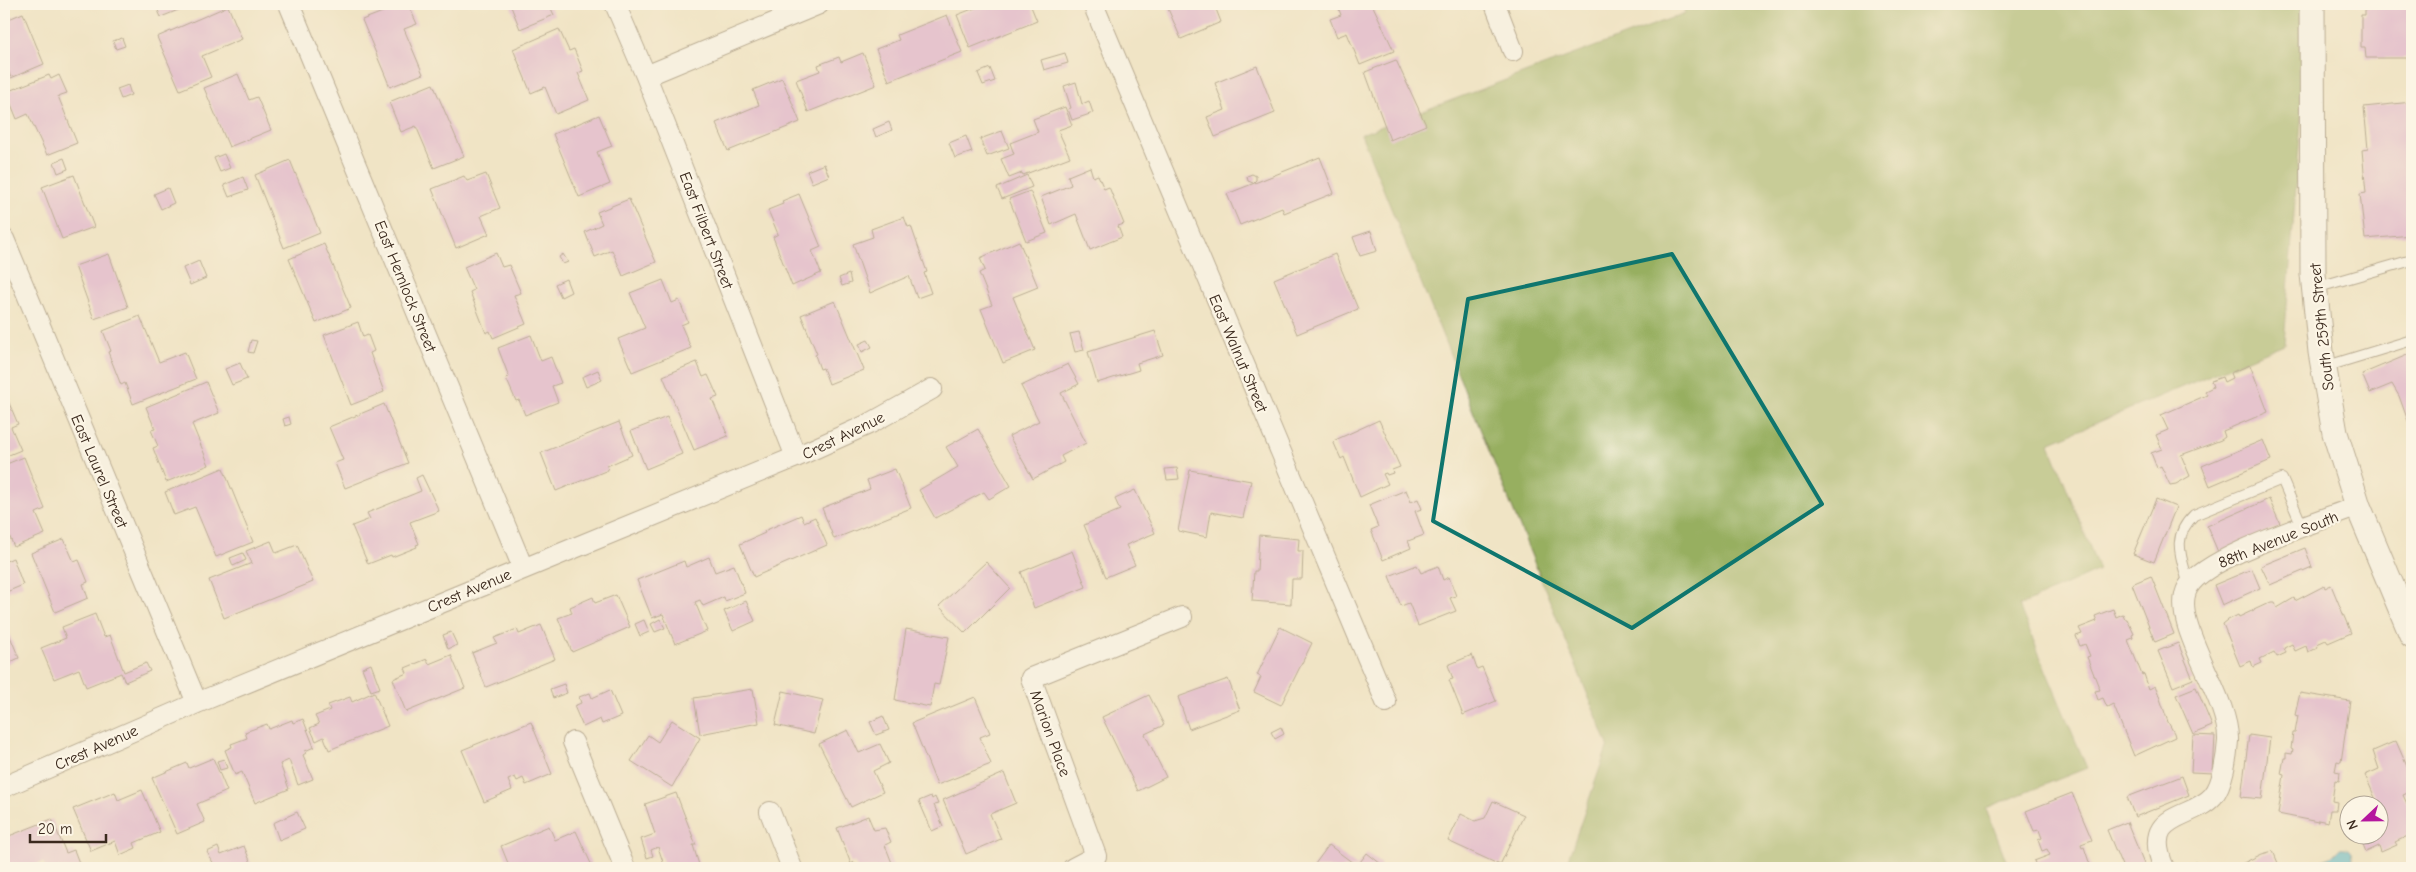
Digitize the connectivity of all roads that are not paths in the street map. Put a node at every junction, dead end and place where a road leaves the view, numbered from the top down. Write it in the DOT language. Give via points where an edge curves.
graph roads {
  1 [pos="289,4"];
  2 [pos="615,4"];
  3 [pos="818,4"];
  4 [pos="1093,4"];
  5 [pos="1495,4"];
  6 [pos="2312,4"];
  7 [pos="1513,51"];
  8 [pos="646,76"];
  9 [pos="4,238"];
  10 [pos="2412,260"];
  11 [pos="2315,288"];
  12 [pos="2412,340"];
  13 [pos="2324,367"];
  14 [pos="932,389"];
  15 [pos="796,458"];
  16 [pos="2358,506"];
  17 [pos="2303,528"];
  18 [pos="523,568"];
  19 [pos="2189,586"];
  20 [pos="1182,617"];
  21 [pos="2412,635"];
  22 [pos="1386,702"];
  23 [pos="197,703"];
  24 [pos="573,742"];
  25 [pos="4,787"];
  26 [pos="770,812"];
  27 [pos="625,868"];
  28 [pos="792,868"];
  29 [pos="1073,868"];
  30 [pos="2164,868"];
  1 -- 18 [label="street, East Hemlock Street"];
  2 -- 8 [label="street, East Filbert Street"];
  3 -- 8 [label="street"];
  4 -- 22 [label="street, East Walnut Street"];
  5 -- 7 [label="street"];
  6 -- 11 [label="street, South 259th Street"];
  8 -- 15 [label="street, East Filbert Street"];
  9 -- 23 [label="street, East Laurel Street"];
  10 -- 11 [label="lane"];
  11 -- 13 [label="street, South 259th Street"];
  12 -- 13 [label="lane"];
  13 -- 16 [label="street, South 259th Street" via="2335,433"];
  14 -- 15 [label="street, Crest Avenue" via="871,423"];
  15 -- 18 [label="street, Crest Avenue"];
  16 -- 17 [label="street, 88th Avenue South"];
  16 -- 21 [label="street, South 259th Street" via="2401,599"];
  17 -- 19 [label="street, 88th Avenue South" via="2221,561"];
  17 -- 19 [label="lane" via="2282,479 2194,515 2180,534 2179,548"];
  18 -- 23 [label="street, Crest Avenue"];
  19 -- 30 [label="street" via="2184,597 2188,628 2218,694 2228,741 2220,779 2212,796 2172,818 2162,831 2158,849"];
  20 -- 29 [label="street, Marion Place" via="1031,678 1096,856"];
  23 -- 25 [label="street, Crest Avenue"];
  24 -- 27 [label="street"];
  26 -- 28 [label="street"];
}
